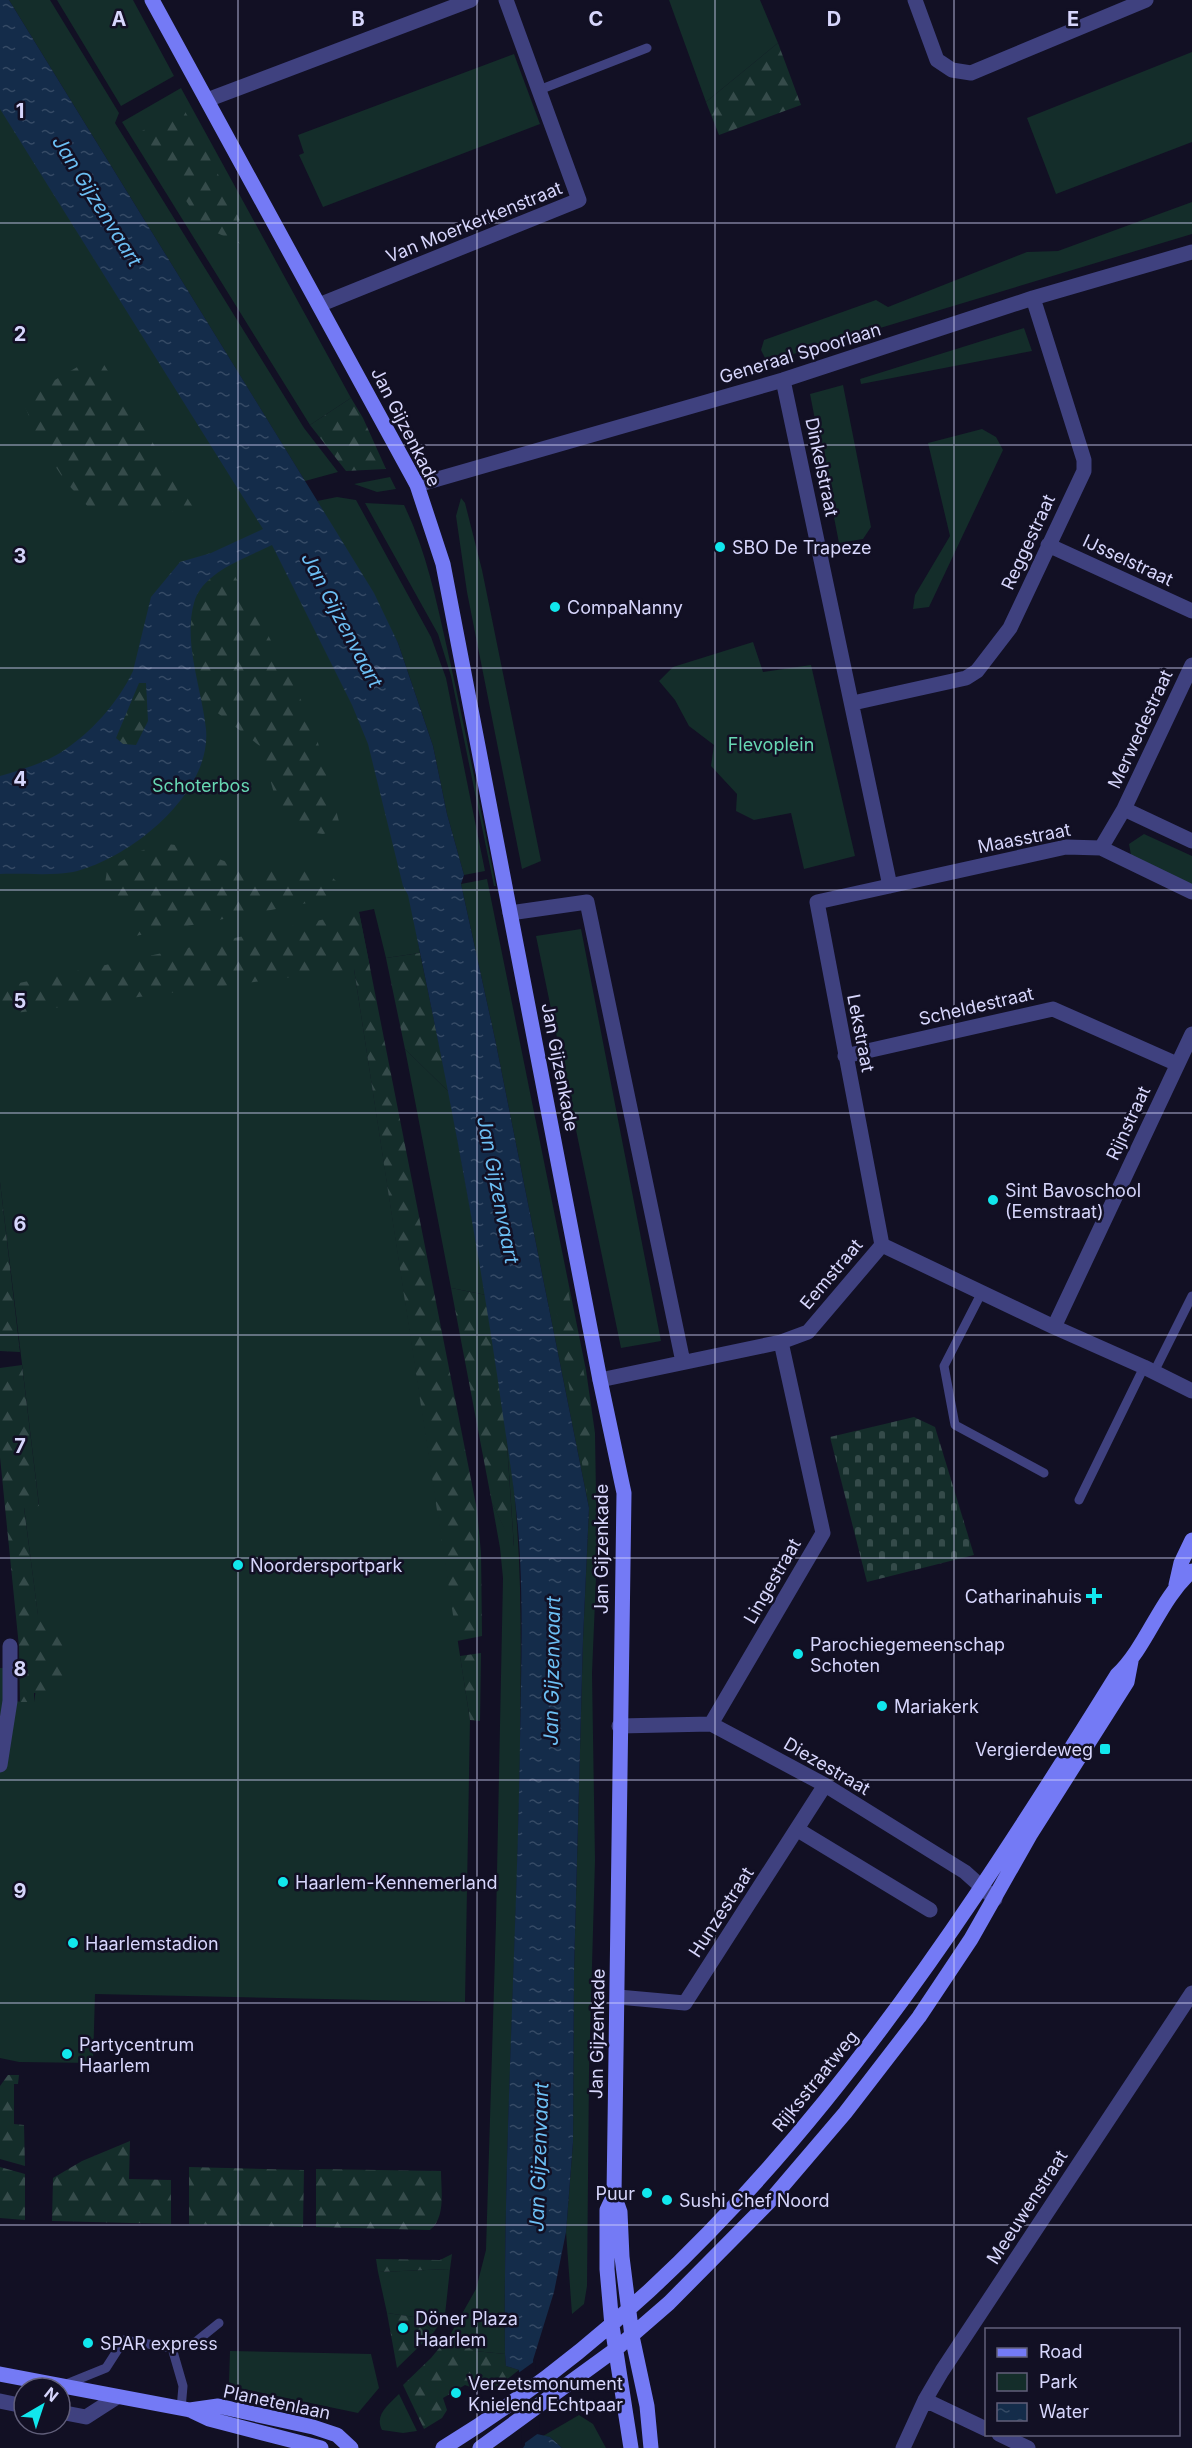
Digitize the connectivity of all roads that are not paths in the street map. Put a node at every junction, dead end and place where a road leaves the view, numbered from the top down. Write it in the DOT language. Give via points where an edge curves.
graph roads {
  1 [pos="152,0"];
  2 [pos="471,0"];
  3 [pos="506,0"];
  4 [pos="915,0"];
  5 [pos="1146,0"];
  6 [pos="647,48"];
  7 [pos="539,90"];
  8 [pos="207,100"];
  9 [pos="1192,252"];
  10 [pos="1033,298"];
  11 [pos="319,306"];
  12 [pos="783,380"];
  13 [pos="417,485"];
  14 [pos="1048,544"];
  15 [pos="1192,611"];
  16 [pos="1192,665"];
  17 [pos="853,703"];
  18 [pos="1124,809"];
  19 [pos="1192,841"];
  20 [pos="1101,848"];
  21 [pos="890,886"];
  22 [pos="1192,892"];
  23 [pos="510,913"];
  24 [pos="1192,1034"];
  25 [pos="845,1056"];
  26 [pos="1177,1064"];
  27 [pos="882,1245"];
  28 [pos="982,1292"];
  29 [pos="1192,1296"];
  30 [pos="1054,1327"];
  31 [pos="781,1342"];
  32 [pos="683,1362"];
  33 [pos="1149,1370"];
  34 [pos="600,1380"];
  35 [pos="1192,1391"];
  36 [pos="1044,1473"];
  37 [pos="1079,1500"];
  38 [pos="1192,1540"];
  39 [pos="1192,1571"];
  40 [pos="1176,1585"];
  41 [pos="10,1646"];
  42 [pos="1131,1661"];
  43 [pos="711,1724"];
  44 [pos="619,1726"];
  45 [pos="0,1765"];
  46 [pos="825,1785"];
  47 [pos="798,1830"];
  48 [pos="982,1887"];
  49 [pos="995,1899"];
  50 [pos="930,1910"];
  51 [pos="1192,1993"];
  52 [pos="618,1997"];
  53 [pos="614,2195"];
  54 [pos="629,2310"];
  55 [pos="219,2323"];
  56 [pos="612,2326"];
  57 [pos="632,2336"];
  58 [pos="172,2348"];
  59 [pos="616,2349"];
  60 [pos="72,2382"];
  61 [pos="72,2388"];
  62 [pos="117,2397"];
  63 [pos="925,2400"];
  64 [pos="186,2409"];
  65 [pos="72,2414"];
  66 [pos="985,2428"];
  67 [pos="1003,2436"];
  68 [pos="321,2448"];
  69 [pos="351,2448"];
  70 [pos="443,2448"];
  71 [pos="480,2448"];
  72 [pos="631,2448"];
  73 [pos="651,2448"];
  74 [pos="903,2448"];
  75 [pos="1028,2448"];
  1 -- 8 [label="street, Jan Gijzenkade"];
  2 -- 8 [label="street"];
  3 -- 7 [label="street, Van Moerkerkenstraat"];
  4 -- 5 [label="street" via="937,60 952,70 971,73"];
  6 -- 7 [label="lane"];
  7 -- 11 [label="street, Van Moerkerkenstraat" via="579,200"];
  8 -- 11 [label="street, Jan Gijzenkade"];
  9 -- 10 [label="street, Generaal Spoorlaan"];
  10 -- 12 [label="street, Generaal Spoorlaan"];
  10 -- 14 [label="street, Reggestraat" via="1084,460 1084,471"];
  11 -- 13 [label="street, Jan Gijzenkade"];
  12 -- 13 [label="street, Generaal Spoorlaan"];
  12 -- 17 [label="street, Dinkelstraat"];
  13 -- 23 [label="street, Jan Gijzenkade" via="443,564"];
  14 -- 15 [label="street, IJsselstraat"];
  14 -- 17 [label="street, Reggestraat" via="1010,628 977,671 966,678"];
  16 -- 18 [label="street, Merwedestraat"];
  17 -- 21 [label="street"];
  18 -- 19 [label="street, Merwedestraat"];
  18 -- 20 [label="street, Merwedestraat"];
  20 -- 21 [label="street, Maasstraat" via="1066,847"];
  20 -- 22 [label="street, Maasstraat"];
  21 -- 25 [label="street, Lekstraat" via="817,902"];
  23 -- 32 [label="street" via="587,902"];
  23 -- 34 [label="street, Jan Gijzenkade"];
  24 -- 26 [label="street, Rijnstraat"];
  25 -- 26 [label="street, Scheldestraat" via="1053,1009"];
  25 -- 27 [label="street, Lekstraat"];
  26 -- 30 [label="street, Rijnstraat"];
  27 -- 28 [label="street, Eemstraat"];
  27 -- 31 [label="street, Eemstraat" via="807,1332"];
  28 -- 30 [label="street, Eemstraat"];
  28 -- 36 [label="lane" via="944,1366 955,1425"];
  29 -- 33 [label="lane"];
  30 -- 33 [label="street, Eemstraat"];
  31 -- 32 [label="street, Eemstraat"];
  31 -- 43 [label="street, Lingestraat" via="823,1533"];
  32 -- 34 [label="street, Eemstraat"];
  33 -- 35 [label="street, Eemstraat"];
  33 -- 37 [label="lane"];
  34 -- 44 [label="street, Jan Gijzenkade" via="624,1493"];
  38 -- 40 [label="street, Rijksstraatweg"];
  39 -- 40 [label="street, Rijksstraatweg"];
  40 -- 42 [label="street, Rijksstraatweg"];
  41 -- 45 [label="street" via="10,1701"];
  42 -- 48 [label="street, Rijksstraatweg" via="1117,1675"];
  42 -- 49 [label="street, Rijksstraatweg" via="1126,1682 1030,1835"];
  43 -- 44 [label="street, Diezestraat"];
  43 -- 46 [label="street, Diezestraat"];
  44 -- 52 [label="street, Jan Gijzenkade"];
  46 -- 47 [label="street, Hunzestraat"];
  46 -- 48 [label="street, Diezestraat" via="965,1872"];
  47 -- 50 [label="street"];
  47 -- 52 [label="street, Hunzestraat" via="685,2003"];
  48 -- 49 [label="street, Diezestraat"];
  48 -- 54 [label="street, Rijksstraatweg" via="828,2099 752,2186"];
  49 -- 57 [label="street, Rijksstraatweg" via="919,2017 845,2113 769,2202"];
  51 -- 63 [label="street, Meeuwenstraat"];
  52 -- 53 [label="street, Jan Gijzenkade"];
  53 -- 54 [label="street, Jan Gijzenkade" via="620,2212"];
  53 -- 56 [label="street, Jan Gijzenkade" via="607,2210 606,2252"];
  54 -- 56 [label="street, Rijksstraatweg"];
  54 -- 57 [label="street, Jan Gijzenkade"];
  55 -- 58 [label="lane" via="193,2344"];
  56 -- 59 [label="street, Jan Gijzenkade"];
  56 -- 70 [label="street, Rijksstraatweg" via="519,2398"];
  57 -- 59 [label="street, Rijksstraatweg"];
  57 -- 73 [label="street, Jan Gijzenkade" via="647,2406"];
  58 -- 60 [label="lane" via="124,2340 106,2368"];
  58 -- 64 [label="lane"];
  59 -- 71 [label="street, Rijksstraatweg"];
  59 -- 72 [label="street, Jan Gijzenkade"];
  61 -- 62 [label="street, Planetenlaan"];
  62 -- 64 [label="street, Planetenlaan"];
  62 -- 65 [label="street" via="86,2417"];
  63 -- 66 [label="street"];
  63 -- 74 [label="street, Meeuwenstraat"];
  64 -- 68 [label="street, Planetenlaan" via="209,2419"];
  64 -- 69 [label="street, Planetenlaan" via="218,2406 314,2427 337,2435"];
  67 -- 75 [label="street"];
}
